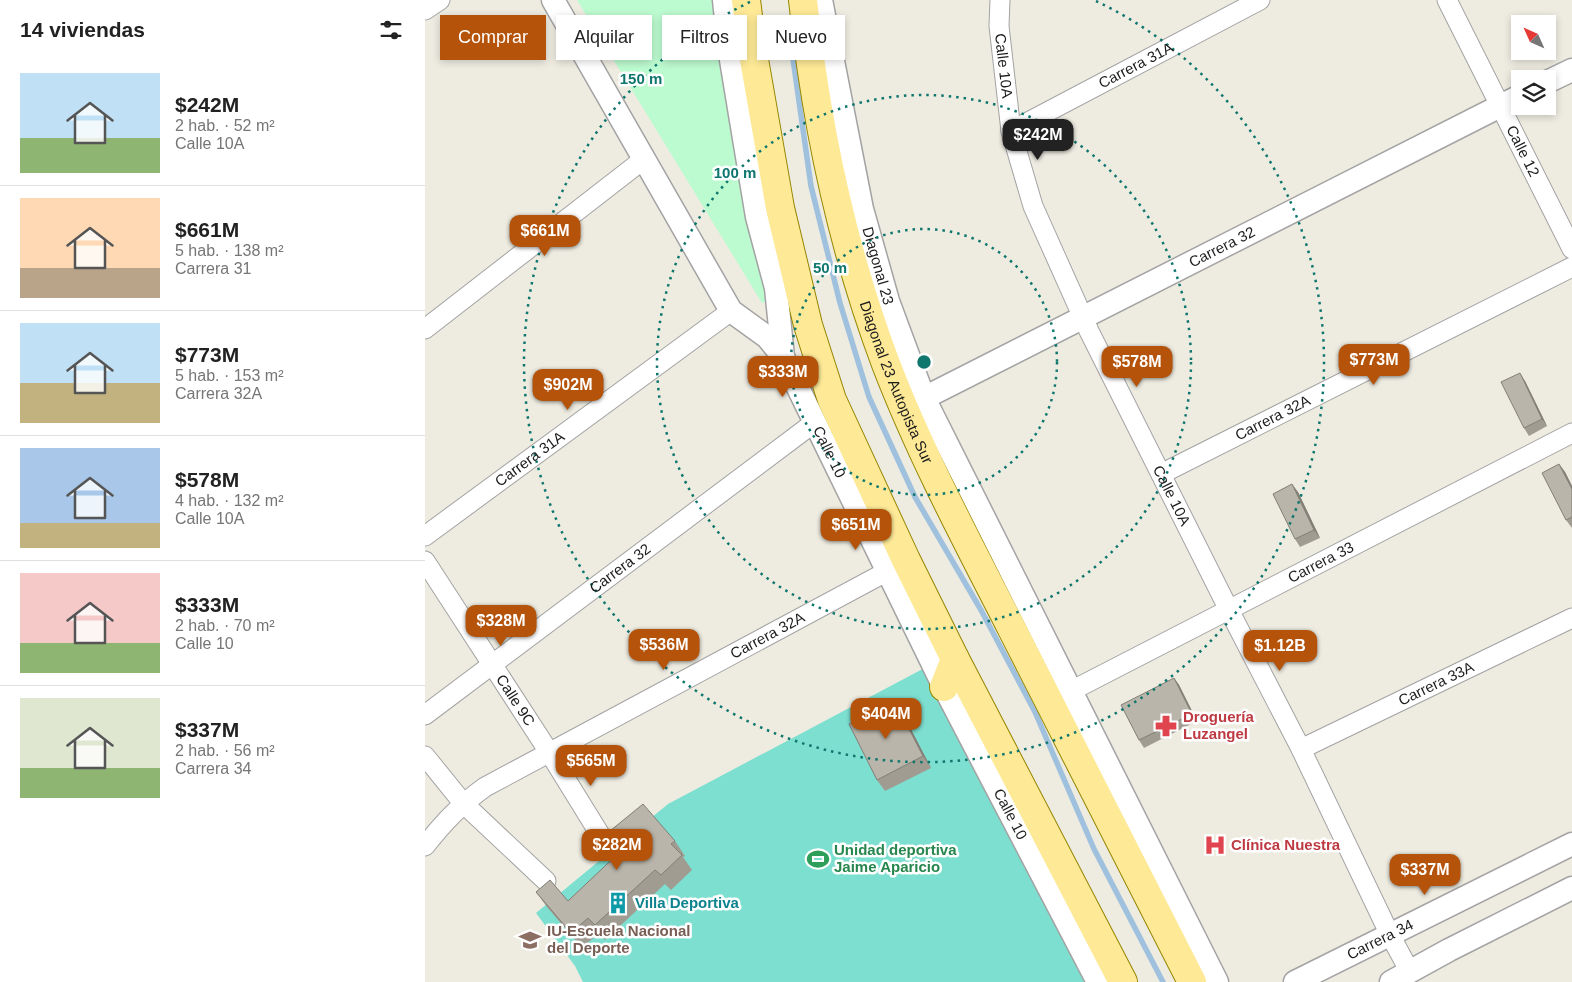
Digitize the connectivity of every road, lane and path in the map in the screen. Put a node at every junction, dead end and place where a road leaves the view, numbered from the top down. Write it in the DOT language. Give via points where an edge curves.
graph roads {
  1 [pos="440,0"];
  2 [pos="553,0"];
  3 [pos="724,0"];
  4 [pos="746,0"];
  5 [pos="803,0"];
  6 [pos="821,0"];
  7 [pos="1001,0"];
  8 [pos="1260,0"];
  9 [pos="1447,0"];
  10 [pos="425,10"];
  11 [pos="731,15"];
  12 [pos="742,15"];
  13 [pos="741,60"];
  14 [pos="745,60"];
  15 [pos="1572,70"];
  16 [pos="1556,78"];
  17 [pos="1511,100"];
  18 [pos="1500,106"];
  19 [pos="1011,131"];
  20 [pos="644,159"];
  21 [pos="1572,249"];
  22 [pos="1572,267"];
  23 [pos="731,311"];
  24 [pos="1083,318"];
  25 [pos="425,329"];
  26 [pos="783,357"];
  27 [pos="925,398"];
  28 [pos="815,422"];
  29 [pos="1572,434"];
  30 [pos="1161,474"];
  31 [pos="971,520"];
  32 [pos="425,536"];
  33 [pos="425,561"];
  34 [pos="896,566"];
  35 [pos="1229,610"];
  36 [pos="1572,618"];
  37 [pos="955,659"];
  38 [pos="492,664"];
  39 [pos="945,690"];
  40 [pos="1071,692"];
  41 [pos="975,698"];
  42 [pos="425,715"];
  43 [pos="1301,749"];
  44 [pos="549,752"];
  45 [pos="425,756"];
  46 [pos="463,803"];
  47 [pos="604,841"];
  48 [pos="1572,844"];
  49 [pos="425,846"];
  50 [pos="546,881"];
  51 [pos="1572,888"];
  52 [pos="1390,935"];
  53 [pos="1401,977"];
  54 [pos="1098,982"];
  55 [pos="1123,982"];
  56 [pos="1192,982"];
  57 [pos="1217,982"];
  58 [pos="1295,982"];
  1 -- 10 [label="street"];
  2 -- 20 [label="street, Calle 10"];
  3 -- 11 [label="street"];
  4 -- 12 [label="main road"];
  5 -- 31 [label="main road, Diagonal 23 Autopista Sur" via="822,134 836,204 860,285 887,364 920,443"];
  6 -- 27 [label="street, Diagonal 23" via="862,209 888,301"];
  7 -- 19 [label="street, Calle 10A" via="999,26"];
  8 -- 19 [label="street, Carrera 31A"];
  9 -- 18 [label="street, Calle 12"];
  13 -- 26 [label="street" via="757,217 776,288"];
  14 -- 34 [label="main road" via="808,325 832,400"];
  15 -- 16 [label="street"];
  17 -- 18 [label="street, Carrera 32"];
  18 -- 21 [label="street, Calle 12"];
  18 -- 24 [label="street, Carrera 32"];
  19 -- 24 [label="street, Calle 10A" via="1033,206"];
  20 -- 23 [label="street, Calle 10"];
  20 -- 25 [label="street"];
  22 -- 30 [label="street, Carrera 32A"];
  23 -- 26 [label="street, Calle 10" via="767,337"];
  23 -- 32 [label="street, Carrera 31A"];
  24 -- 27 [label="street, Carrera 32"];
  24 -- 30 [label="street, Calle 10A"];
  26 -- 28 [label="street, Calle 10"];
  27 -- 31 [label="street, Diagonal 23"];
  28 -- 34 [label="street, Calle 10"];
  28 -- 38 [label="street, Carrera 32"];
  29 -- 35 [label="street, Carrera 33"];
  30 -- 35 [label="street, Calle 10A"];
  31 -- 40 [label="street"];
  31 -- 56 [label="main road"];
  33 -- 38 [label="street, Calle 9C"];
  34 -- 37 [label="main road, Calle 10"];
  34 -- 39 [label="street, Calle 10"];
  34 -- 44 [label="street, Carrera 32A"];
  35 -- 40 [label="street, Carrera 33"];
  35 -- 43 [label="street, Calle 10A"];
  36 -- 43 [label="street, Carrera 33A"];
  37 -- 39 [label="main road"];
  37 -- 41 [label="main road, Calle 10"];
  38 -- 42 [label="street, Carrera 32"];
  38 -- 44 [label="street, Calle 9C"];
  39 -- 41 [label="main road"];
  39 -- 54 [label="street, Calle 10"];
  40 -- 57 [label="street"];
  41 -- 55 [label="main road, Calle 10"];
  43 -- 52 [label="street, Calle 10A"];
  44 -- 46 [label="street, Carrera 32A" via="485,787"];
  44 -- 47 [label="street, Calle 9C"];
  45 -- 46 [label="street"];
  46 -- 49 [label="street, Carrera 32A"];
  46 -- 50 [label="street"];
  48 -- 52 [label="street, Carrera 34"];
  51 -- 53 [label="street"];
  52 -- 53 [label="street, Calle 10A"];
  52 -- 58 [label="street, Carrera 34"];
}
